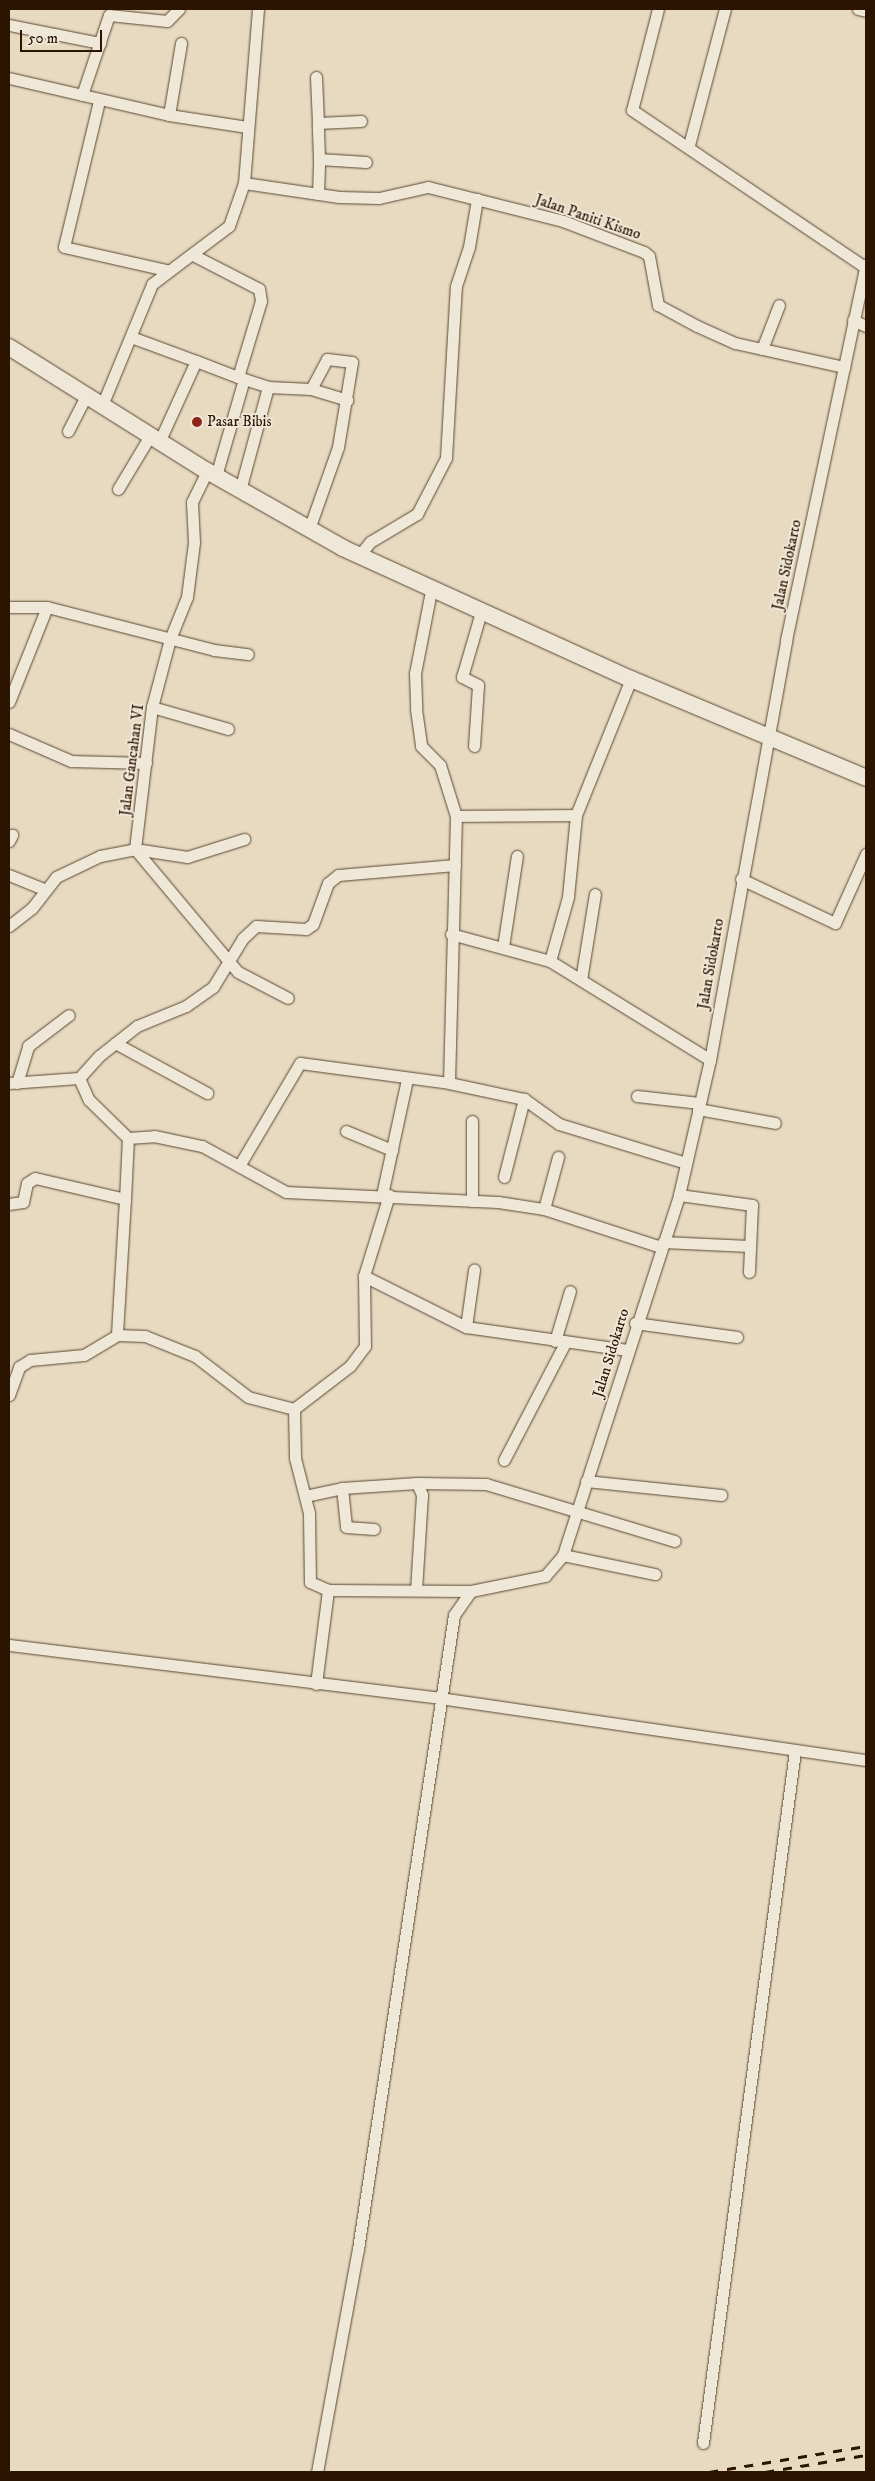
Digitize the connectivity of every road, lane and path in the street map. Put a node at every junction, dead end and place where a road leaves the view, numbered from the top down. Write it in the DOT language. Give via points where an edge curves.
graph roads {
  1 [pos="179,9"];
  2 [pos="258,9"];
  3 [pos="658,9"];
  4 [pos="725,9"];
  5 [pos="858,9"];
  6 [pos="866,11"];
  7 [pos="110,12"];
  8 [pos="9,25"];
  9 [pos="100,43"];
  10 [pos="181,43"];
  11 [pos="316,77"];
  12 [pos="9,78"];
  13 [pos="82,95"];
  14 [pos="99,101"];
  15 [pos="169,115"];
  16 [pos="361,121"];
  17 [pos="318,123"];
  18 [pos="247,127"];
  19 [pos="689,145"];
  20 [pos="319,160"];
  21 [pos="366,162"];
  22 [pos="244,183"];
  23 [pos="318,194"];
  24 [pos="477,199"];
  25 [pos="193,255"];
  26 [pos="866,266"];
  27 [pos="166,270"];
  28 [pos="779,305"];
  29 [pos="853,320"];
  30 [pos="866,326"];
  31 [pos="132,337"];
  32 [pos="9,347"];
  33 [pos="762,349"];
  34 [pos="196,361"];
  35 [pos="844,367"];
  36 [pos="241,378"];
  37 [pos="268,387"];
  38 [pos="311,389"];
  39 [pos="87,394"];
  40 [pos="347,400"];
  41 [pos="102,403"];
  42 [pos="68,431"];
  43 [pos="155,437"];
  44 [pos="212,474"];
  45 [pos="118,489"];
  46 [pos="240,490"];
  47 [pos="309,529"];
  48 [pos="359,556"];
  49 [pos="431,591"];
  50 [pos="9,607"];
  51 [pos="47,607"];
  52 [pos="481,612"];
  53 [pos="170,639"];
  54 [pos="248,654"];
  55 [pos="631,679"];
  56 [pos="9,702"];
  57 [pos="152,707"];
  58 [pos="228,729"];
  59 [pos="9,734"];
  60 [pos="768,734"];
  61 [pos="474,746"];
  62 [pos="146,763"];
  63 [pos="866,778"];
  64 [pos="456,816"];
  65 [pos="576,816"];
  66 [pos="244,839"];
  67 [pos="135,849"];
  68 [pos="866,854"];
  69 [pos="517,856"];
  70 [pos="455,864"];
  71 [pos="9,875"];
  72 [pos="741,879"];
  73 [pos="43,889"];
  74 [pos="595,894"];
  75 [pos="9,926"];
  76 [pos="451,934"];
  77 [pos="503,947"];
  78 [pos="550,961"];
  79 [pos="232,962"];
  80 [pos="581,980"];
  81 [pos="288,998"];
  82 [pos="69,1015"];
  83 [pos="115,1043"];
  84 [pos="710,1060"];
  85 [pos="79,1078"];
  86 [pos="407,1079"];
  87 [pos="13,1083"];
  88 [pos="449,1083"];
  89 [pos="207,1092"];
  90 [pos="637,1096"];
  91 [pos="524,1098"];
  92 [pos="699,1106"];
  93 [pos="472,1121"];
  94 [pos="775,1123"];
  95 [pos="346,1131"];
  96 [pos="128,1138"];
  97 [pos="392,1150"];
  98 [pos="558,1157"];
  99 [pos="686,1163"];
  100 [pos="238,1166"];
  101 [pos="504,1177"];
  102 [pos="385,1195"];
  103 [pos="679,1195"];
  104 [pos="125,1199"];
  105 [pos="472,1201"];
  106 [pos="9,1204"];
  107 [pos="544,1209"];
  108 [pos="662,1244"];
  109 [pos="749,1246"];
  110 [pos="474,1270"];
  111 [pos="749,1272"];
  112 [pos="364,1276"];
  113 [pos="570,1291"];
  114 [pos="635,1323"];
  115 [pos="466,1327"];
  116 [pos="116,1336"];
  117 [pos="736,1337"];
  118 [pos="560,1342"];
  119 [pos="627,1350"];
  120 [pos="9,1395"];
  121 [pos="294,1409"];
  122 [pos="504,1460"];
  123 [pos="586,1482"];
  124 [pos="416,1483"];
  125 [pos="342,1488"];
  126 [pos="721,1495"];
  127 [pos="305,1496"];
  128 [pos="576,1514"];
  129 [pos="374,1529"];
  130 [pos="675,1541"];
  131 [pos="563,1555"];
  132 [pos="655,1574"];
  133 [pos="328,1590"];
  134 [pos="416,1590"];
  135 [pos="471,1591"];
  136 [pos="9,1645"];
  137 [pos="316,1684"];
  138 [pos="440,1698"];
  139 [pos="795,1750"];
  140 [pos="866,1760"];
  141 [pos="703,2443"];
  142 [pos="317,2472"];
  1 -- 7 [label="street" via="167,22"];
  2 -- 18 [label="street"];
  3 -- 19 [label="street" via="632,110"];
  4 -- 19 [label="street"];
  5 -- 6 [label="street"];
  7 -- 9 [label="street"];
  8 -- 9 [label="street"];
  9 -- 13 [label="street"];
  10 -- 15 [label="street"];
  11 -- 17 [label="street"];
  12 -- 13 [label="street"];
  13 -- 14 [label="street"];
  14 -- 15 [label="street"];
  14 -- 27 [label="street" via="64,247"];
  15 -- 18 [label="street"];
  16 -- 17 [label="street"];
  17 -- 20 [label="street"];
  18 -- 22 [label="street"];
  19 -- 26 [label="street"];
  20 -- 21 [label="street"];
  20 -- 23 [label="street"];
  22 -- 23 [label="street, Jalan Paniti Kismo"];
  22 -- 25 [label="street" via="229,226"];
  23 -- 24 [label="street, Jalan Paniti Kismo" via="379,198 406,189 428,187"];
  24 -- 33 [label="street, Jalan Paniti Kismo" via="563,221 640,250 649,256 658,305 735,342"];
  24 -- 48 [label="street" via="469,248 456,286 446,458 416,514 370,542"];
  25 -- 27 [label="street"];
  25 -- 36 [label="street, Jalan Gancahan VI" via="259,289 261,301"];
  26 -- 29 [label="street, Jalan Sidokarto"];
  27 -- 31 [label="street" via="152,284"];
  28 -- 33 [label="street"];
  29 -- 30 [label="street"];
  29 -- 35 [label="street, Jalan Sidokarto"];
  31 -- 34 [label="street"];
  31 -- 41 [label="street"];
  32 -- 39 [label="main road"];
  33 -- 35 [label="street, Jalan Paniti Kismo"];
  34 -- 36 [label="street"];
  34 -- 43 [label="street"];
  35 -- 60 [label="street, Jalan Sidokarto"];
  36 -- 37 [label="street"];
  36 -- 44 [label="street, Jalan Gancahan VI"];
  37 -- 38 [label="street"];
  37 -- 46 [label="street"];
  38 -- 40 [label="street"];
  38 -- 40 [label="street" via="326,360 349,360 354,368"];
  39 -- 41 [label="main road"];
  39 -- 42 [label="street"];
  40 -- 47 [label="street" via="332,466"];
  41 -- 43 [label="main road"];
  43 -- 44 [label="main road"];
  43 -- 45 [label="street"];
  44 -- 46 [label="main road"];
  44 -- 53 [label="street, Jalan Gancahan VI" via="192,502 194,542 187,597"];
  46 -- 47 [label="main road"];
  47 -- 48 [label="main road"];
  48 -- 49 [label="main road"];
  49 -- 52 [label="main road"];
  49 -- 64 [label="street" via="415,674 418,739 440,765"];
  50 -- 51 [label="street"];
  51 -- 53 [label="street"];
  51 -- 56 [label="street"];
  52 -- 55 [label="main road"];
  52 -- 61 [label="street" via="462,677 478,685"];
  53 -- 54 [label="street"];
  53 -- 57 [label="street, Jalan Gancahan VI"];
  55 -- 60 [label="main road"];
  55 -- 65 [label="street"];
  57 -- 58 [label="street"];
  57 -- 62 [label="street, Jalan Gancahan VI"];
  59 -- 62 [label="street" via="71,761"];
  60 -- 63 [label="main road"];
  60 -- 72 [label="street, Jalan Sidokarto"];
  62 -- 67 [label="street, Jalan Gancahan VI"];
  64 -- 65 [label="street"];
  64 -- 70 [label="street"];
  65 -- 78 [label="street" via="568,896"];
  66 -- 67 [label="street" via="187,856"];
  67 -- 73 [label="street" via="100,856 56,877"];
  67 -- 79 [label="street" via="164,888"];
  68 -- 72 [label="street" via="835,923"];
  69 -- 77 [label="street"];
  70 -- 76 [label="street"];
  70 -- 79 [label="street" via="338,875 328,883 313,924 296,930 256,926 243,938"];
  71 -- 73 [label="street"];
  72 -- 84 [label="street, Jalan Sidokarto"];
  73 -- 75 [label="street" via="32,908"];
  74 -- 80 [label="street"];
  76 -- 77 [label="street"];
  76 -- 88 [label="street"];
  77 -- 78 [label="street"];
  78 -- 80 [label="street"];
  79 -- 81 [label="street" via="254,983"];
  79 -- 83 [label="street" via="213,987 186,1006 138,1026"];
  80 -- 84 [label="street"];
  82 -- 87 [label="street" via="28,1046"];
  83 -- 85 [label="street"];
  83 -- 89 [label="street"];
  84 -- 92 [label="street, Jalan Sidokarto"];
  85 -- 87 [label="street"];
  85 -- 96 [label="street" via="89,1100"];
  86 -- 88 [label="street"];
  86 -- 97 [label="street"];
  86 -- 100 [label="street" via="300,1063"];
  88 -- 91 [label="street"];
  90 -- 92 [label="street"];
  91 -- 99 [label="street" via="559,1124"];
  91 -- 101 [label="street"];
  92 -- 94 [label="street"];
  92 -- 99 [label="street, Jalan Sidokarto"];
  93 -- 105 [label="street"];
  95 -- 97 [label="street"];
  96 -- 100 [label="street" via="154,1136 202,1146"];
  96 -- 104 [label="street"];
  97 -- 102 [label="street"];
  98 -- 107 [label="street"];
  99 -- 103 [label="street, Jalan Sidokarto"];
  100 -- 102 [label="street" via="286,1192"];
  102 -- 105 [label="street"];
  102 -- 112 [label="street"];
  103 -- 108 [label="street, Jalan Sidokarto"];
  103 -- 109 [label="street" via="752,1205"];
  104 -- 106 [label="street" via="35,1178 27,1183 23,1202"];
  104 -- 116 [label="street"];
  105 -- 107 [label="street"];
  107 -- 108 [label="street"];
  108 -- 109 [label="street"];
  108 -- 114 [label="street, Jalan Sidokarto"];
  109 -- 111 [label="street"];
  110 -- 115 [label="street"];
  112 -- 115 [label="street"];
  112 -- 121 [label="street" via="362,1352"];
  113 -- 118 [label="street"];
  114 -- 117 [label="street"];
  114 -- 119 [label="street, Jalan Sidokarto"];
  115 -- 118 [label="street"];
  116 -- 120 [label="street" via="84,1355 30,1360 19,1367"];
  116 -- 121 [label="street" via="145,1336 173,1344 248,1397"];
  118 -- 119 [label="street"];
  118 -- 122 [label="street"];
  119 -- 123 [label="street, Jalan Sidokarto"];
  121 -- 127 [label="street" via="295,1458"];
  123 -- 126 [label="street"];
  123 -- 128 [label="street, Jalan Sidokarto"];
  124 -- 125 [label="street"];
  124 -- 128 [label="street" via="480,1483"];
  124 -- 134 [label="street" via="422,1495"];
  125 -- 127 [label="street"];
  125 -- 129 [label="street" via="346,1527"];
  127 -- 133 [label="street" via="309,1513 310,1582"];
  128 -- 130 [label="street"];
  128 -- 131 [label="street, Jalan Sidokarto"];
  131 -- 132 [label="street"];
  131 -- 135 [label="street, Jalan Sidokarto" via="545,1576"];
  133 -- 134 [label="street, Jalan Sidokarto"];
  133 -- 137 [label="street"];
  134 -- 135 [label="street, Jalan Sidokarto"];
  135 -- 138 [label="street" via="454,1614"];
  136 -- 137 [label="street"];
  137 -- 138 [label="street"];
  138 -- 139 [label="street"];
  138 -- 142 [label="street" via="358,2249"];
  139 -- 140 [label="street"];
  139 -- 141 [label="street"];
}
